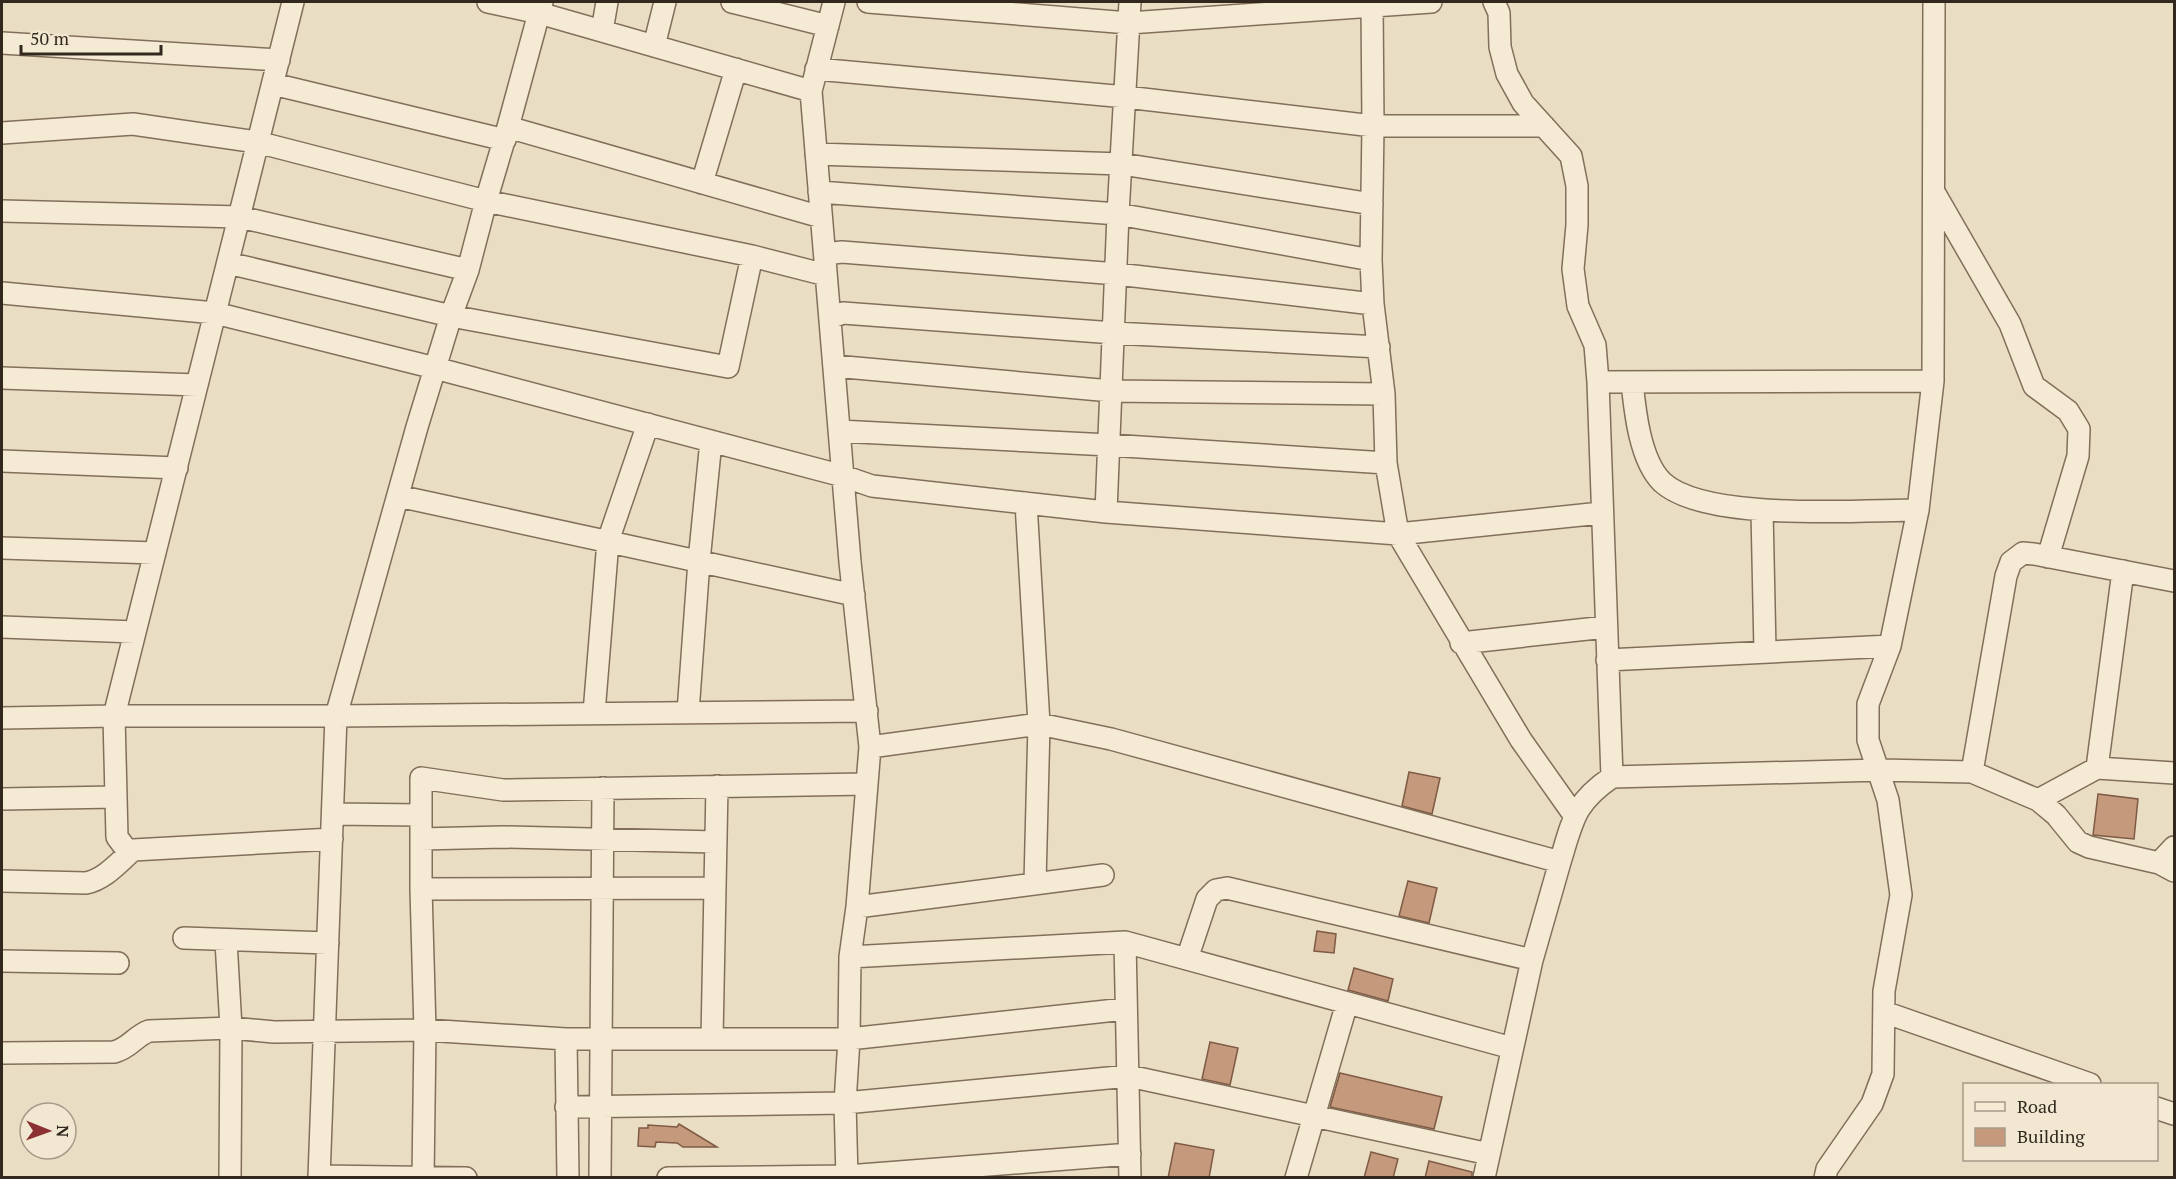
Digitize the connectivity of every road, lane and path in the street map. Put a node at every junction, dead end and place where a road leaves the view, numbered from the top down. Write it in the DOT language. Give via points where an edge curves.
graph roads {
  1 [pos="293,2"];
  2 [pos="488,2"];
  3 [pos="607,2"];
  4 [pos="664,2"];
  5 [pos="732,2"];
  6 [pos="834,2"];
  7 [pos="868,2"];
  8 [pos="1130,2"];
  9 [pos="1431,2"];
  10 [pos="1494,2"];
  11 [pos="1934,2"];
  12 [pos="1372,4"];
  13 [pos="540,7"];
  14 [pos="1129,23"];
  15 [pos="828,26"];
  16 [pos="602,31"];
  17 [pos="2,43"];
  18 [pos="654,46"];
  19 [pos="279,60"];
  20 [pos="736,69"];
  21 [pos="816,69"];
  22 [pos="273,84"];
  23 [pos="811,91"];
  24 [pos="1126,97"];
  25 [pos="1374,126"];
  26 [pos="1544,126"];
  27 [pos="2,133"];
  28 [pos="507,134"];
  29 [pos="257,142"];
  30 [pos="816,154"];
  31 [pos="1122,164"];
  32 [pos="702,183"];
  33 [pos="819,192"];
  34 [pos="1934,192"];
  35 [pos="486,201"];
  36 [pos="1372,204"];
  37 [pos="2,211"];
  38 [pos="1118,214"];
  39 [pos="240,216"];
  40 [pos="822,217"];
  41 [pos="752,256"];
  42 [pos="1371,260"];
  43 [pos="228,263"];
  44 [pos="825,265"];
  45 [pos="468,270"];
  46 [pos="1117,274"];
  47 [pos="2,293"];
  48 [pos="1373,304"];
  49 [pos="216,313"];
  50 [pos="451,316"];
  51 [pos="830,318"];
  52 [pos="1114,333"];
  53 [pos="1379,347"];
  54 [pos="834,366"];
  55 [pos="435,368"];
  56 [pos="2,378"];
  57 [pos="1933,381"];
  58 [pos="1598,382"];
  59 [pos="1632,382"];
  60 [pos="198,385"];
  61 [pos="1111,392"];
  62 [pos="1384,394"];
  63 [pos="648,424"];
  64 [pos="839,431"];
  65 [pos="711,441"];
  66 [pos="1108,445"];
  67 [pos="2,461"];
  68 [pos="1386,463"];
  69 [pos="177,468"];
  70 [pos="843,476"];
  71 [pos="398,496"];
  72 [pos="1026,503"];
  73 [pos="1917,510"];
  74 [pos="1762,511"];
  75 [pos="1106,512"];
  76 [pos="1601,513"];
  77 [pos="1398,534"];
  78 [pos="608,541"];
  79 [pos="2,548"];
  80 [pos="155,553"];
  81 [pos="2048,557"];
  82 [pos="699,561"];
  83 [pos="2123,571"];
  84 [pos="2175,581"];
  85 [pos="854,595"];
  86 [pos="2,627"];
  87 [pos="1606,627"];
  88 [pos="135,633"];
  89 [pos="1461,643"];
  90 [pos="1890,645"];
  91 [pos="1765,651"];
  92 [pos="1607,660"];
  93 [pos="867,711"];
  94 [pos="688,712"];
  95 [pos="594,713"];
  96 [pos="114,716"];
  97 [pos="336,716"];
  98 [pos="2,718"];
  99 [pos="1039,724"];
  100 [pos="870,747"];
  101 [pos="2097,768"];
  102 [pos="1880,770"];
  103 [pos="1972,772"];
  104 [pos="2175,773"];
  105 [pos="1612,777"];
  106 [pos="866,784"];
  107 [pos="717,786"];
  108 [pos="603,788"];
  109 [pos="115,797"];
  110 [pos="2,800"];
  111 [pos="2038,800"];
  112 [pos="333,814"];
  113 [pos="421,814"];
  114 [pos="1574,815"];
  115 [pos="332,839"];
  116 [pos="421,839"];
  117 [pos="603,840"];
  118 [pos="716,842"];
  119 [pos="2175,847"];
  120 [pos="133,850"];
  121 [pos="1560,862"];
  122 [pos="2167,867"];
  123 [pos="1102,875"];
  124 [pos="2,881"];
  125 [pos="1035,883"];
  126 [pos="715,888"];
  127 [pos="421,889"];
  128 [pos="602,889"];
  129 [pos="858,907"];
  130 [pos="184,938"];
  131 [pos="226,941"];
  132 [pos="1125,942"];
  133 [pos="328,943"];
  134 [pos="850,957"];
  135 [pos="1187,959"];
  136 [pos="1532,960"];
  137 [pos="2,961"];
  138 [pos="118,963"];
  139 [pos="1347,1003"];
  140 [pos="1125,1009"];
  141 [pos="1884,1012"];
  142 [pos="231,1028"];
  143 [pos="426,1030"];
  144 [pos="325,1031"];
  145 [pos="566,1039"];
  146 [pos="600,1039"];
  147 [pos="712,1039"];
  148 [pos="849,1039"];
  149 [pos="1512,1048"];
  150 [pos="2,1053"];
  151 [pos="1128,1076"];
  152 [pos="2087,1083"];
  153 [pos="845,1103"];
  154 [pos="566,1107"];
  155 [pos="600,1107"];
  156 [pos="2158,1108"];
  157 [pos="2175,1114"];
  158 [pos="1314,1116"];
  159 [pos="1130,1154"];
  160 [pos="1488,1154"];
  161 [pos="319,1177"];
  162 [pos="423,1177"];
  163 [pos="712,1177"];
  164 [pos="847,1177"];
  165 [pos="230,1178"];
  166 [pos="466,1178"];
  167 [pos="568,1178"];
  168 [pos="600,1178"];
  169 [pos="668,1178"];
  170 [pos="1130,1178"];
  171 [pos="1296,1178"];
  172 [pos="1484,1178"];
  173 [pos="1825,1178"];
  1 -- 19 [label="street"];
  2 -- 13 [label="street"];
  3 -- 16 [label="street"];
  4 -- 18 [label="street"];
  5 -- 15 [label="street"];
  6 -- 15 [label="street"];
  7 -- 14 [label="street"];
  8 -- 14 [label="street"];
  9 -- 12 [label="street"];
  10 -- 26 [label="street" via="1507,74 1523,103"];
  11 -- 34 [label="street"];
  12 -- 14 [label="street"];
  12 -- 25 [label="street"];
  13 -- 16 [label="street"];
  13 -- 28 [label="street"];
  14 -- 24 [label="street"];
  15 -- 21 [label="street"];
  16 -- 18 [label="street"];
  17 -- 19 [label="street"];
  18 -- 20 [label="street"];
  19 -- 22 [label="street"];
  20 -- 23 [label="street"];
  20 -- 32 [label="street"];
  21 -- 23 [label="street"];
  21 -- 24 [label="street"];
  22 -- 28 [label="street"];
  22 -- 29 [label="street"];
  23 -- 30 [label="street"];
  24 -- 25 [label="street"];
  24 -- 31 [label="street"];
  25 -- 26 [label="street"];
  25 -- 36 [label="street"];
  26 -- 58 [label="street" via="1571,156 1577,186 1573,269 1578,306 1595,345"];
  27 -- 29 [label="street" via="133,124"];
  28 -- 32 [label="street"];
  28 -- 35 [label="street"];
  29 -- 35 [label="street"];
  29 -- 39 [label="street"];
  30 -- 31 [label="street"];
  30 -- 33 [label="street"];
  31 -- 36 [label="street"];
  31 -- 38 [label="street"];
  32 -- 40 [label="street"];
  33 -- 38 [label="street"];
  33 -- 40 [label="street"];
  34 -- 57 [label="street"];
  34 -- 81 [label="street" via="2010,324 2034,386 2068,411 2079,429 2078,456"];
  35 -- 41 [label="street"];
  35 -- 45 [label="street"];
  36 -- 42 [label="street"];
  37 -- 39 [label="street"];
  38 -- 42 [label="street"];
  38 -- 46 [label="street"];
  39 -- 43 [label="street"];
  39 -- 45 [label="street"];
  40 -- 44 [label="street"];
  41 -- 44 [label="street"];
  41 -- 50 [label="street" via="728,367"];
  42 -- 48 [label="street"];
  43 -- 49 [label="street"];
  43 -- 50 [label="street"];
  44 -- 46 [label="street" via="842,252"];
  44 -- 51 [label="street"];
  45 -- 50 [label="street"];
  46 -- 48 [label="street"];
  46 -- 52 [label="street"];
  47 -- 49 [label="street"];
  48 -- 53 [label="street"];
  49 -- 55 [label="street"];
  49 -- 60 [label="street"];
  50 -- 55 [label="street"];
  51 -- 52 [label="street" via="843,313"];
  51 -- 54 [label="street"];
  52 -- 53 [label="street"];
  52 -- 61 [label="street"];
  53 -- 62 [label="street"];
  54 -- 61 [label="street"];
  54 -- 64 [label="street"];
  55 -- 63 [label="street"];
  55 -- 71 [label="street"];
  56 -- 60 [label="street"];
  57 -- 59 [label="street"];
  57 -- 73 [label="street"];
  58 -- 59 [label="street"];
  58 -- 76 [label="street"];
  59 -- 74 [label="street" via="1642,443 1661,481 1684,496"];
  60 -- 69 [label="street"];
  61 -- 62 [label="street"];
  61 -- 66 [label="street"];
  62 -- 68 [label="street"];
  63 -- 65 [label="street"];
  63 -- 78 [label="street"];
  64 -- 66 [label="street"];
  64 -- 70 [label="street"];
  65 -- 70 [label="street"];
  65 -- 82 [label="street"];
  66 -- 68 [label="street"];
  66 -- 75 [label="street"];
  67 -- 69 [label="street"];
  68 -- 77 [label="street"];
  69 -- 80 [label="street"];
  70 -- 72 [label="street" via="872,486"];
  70 -- 85 [label="street"];
  71 -- 78 [label="street"];
  71 -- 97 [label="street"];
  72 -- 75 [label="street"];
  72 -- 99 [label="street"];
  73 -- 74 [label="street"];
  73 -- 90 [label="street"];
  74 -- 91 [label="street"];
  75 -- 77 [label="street"];
  76 -- 77 [label="street"];
  76 -- 87 [label="street"];
  77 -- 89 [label="street"];
  78 -- 82 [label="street"];
  78 -- 95 [label="street"];
  79 -- 80 [label="street"];
  80 -- 88 [label="street"];
  81 -- 83 [label="street"];
  81 -- 103 [label="street" via="2023,553 2009,569"];
  82 -- 85 [label="street"];
  82 -- 94 [label="street"];
  83 -- 84 [label="street"];
  83 -- 101 [label="street"];
  85 -- 93 [label="street"];
  86 -- 88 [label="street"];
  87 -- 89 [label="street"];
  87 -- 92 [label="street"];
  88 -- 96 [label="street"];
  89 -- 114 [label="street" via="1521,740"];
  90 -- 91 [label="street"];
  90 -- 102 [label="street" via="1868,704 1868,740"];
  91 -- 92 [label="street"];
  92 -- 105 [label="street"];
  93 -- 94 [label="street"];
  93 -- 100 [label="street"];
  94 -- 95 [label="street"];
  95 -- 97 [label="street"];
  96 -- 97 [label="street"];
  96 -- 98 [label="street"];
  96 -- 109 [label="street"];
  97 -- 112 [label="street"];
  99 -- 100 [label="street"];
  99 -- 121 [label="street" via="1110,739"];
  99 -- 125 [label="street"];
  100 -- 106 [label="street"];
  101 -- 104 [label="street"];
  101 -- 111 [label="street"];
  102 -- 103 [label="street"];
  102 -- 105 [label="street"];
  102 -- 141 [label="street" via="1902,895 1885,982"];
  103 -- 111 [label="street"];
  105 -- 114 [label="street" via="1596,788"];
  106 -- 107 [label="street"];
  106 -- 129 [label="street"];
  107 -- 108 [label="street"];
  107 -- 118 [label="street"];
  108 -- 113 [label="street" via="502,790 421,778"];
  108 -- 117 [label="street"];
  109 -- 110 [label="street"];
  109 -- 120 [label="street" via="117,837 126,849"];
  111 -- 122 [label="street" via="2078,842 2089,848"];
  112 -- 113 [label="street"];
  112 -- 115 [label="street"];
  113 -- 116 [label="street"];
  114 -- 121 [label="street"];
  115 -- 120 [label="street"];
  115 -- 133 [label="street"];
  116 -- 117 [label="street"];
  116 -- 127 [label="street"];
  117 -- 118 [label="street"];
  117 -- 128 [label="street"];
  118 -- 126 [label="street"];
  119 -- 122 [label="street"];
  120 -- 124 [label="street" via="95,881"];
  121 -- 136 [label="street"];
  123 -- 125 [label="street"];
  125 -- 129 [label="street"];
  126 -- 128 [label="street"];
  126 -- 147 [label="street"];
  127 -- 128 [label="street"];
  127 -- 143 [label="street"];
  128 -- 146 [label="street"];
  129 -- 134 [label="street"];
  130 -- 131 [label="street"];
  131 -- 133 [label="street"];
  131 -- 142 [label="street"];
  132 -- 134 [label="street"];
  132 -- 135 [label="street"];
  132 -- 140 [label="street"];
  133 -- 144 [label="street"];
  134 -- 148 [label="street"];
  135 -- 136 [label="street" via="1207,899 1216,890 1227,888"];
  135 -- 139 [label="street"];
  136 -- 149 [label="street"];
  137 -- 138 [label="street"];
  139 -- 149 [label="street"];
  139 -- 158 [label="street"];
  140 -- 148 [label="street"];
  140 -- 151 [label="street"];
  141 -- 152 [label="street"];
  141 -- 173 [label="street" via="1884,1056 1878,1090"];
  142 -- 144 [label="street"];
  142 -- 150 [label="street" via="149,1031 126,1049 114,1052"];
  142 -- 165 [label="street"];
  143 -- 144 [label="street"];
  143 -- 145 [label="street"];
  143 -- 162 [label="street"];
  144 -- 161 [label="street"];
  145 -- 146 [label="street"];
  145 -- 154 [label="street"];
  146 -- 147 [label="street"];
  146 -- 155 [label="street"];
  147 -- 148 [label="street"];
  148 -- 153 [label="street"];
  149 -- 160 [label="street"];
  151 -- 153 [label="street"];
  151 -- 158 [label="street"];
  151 -- 159 [label="street"];
  153 -- 155 [label="street"];
  153 -- 164 [label="street"];
  154 -- 155 [label="street"];
  154 -- 167 [label="street"];
  155 -- 168 [label="street"];
  156 -- 157 [label="street"];
  158 -- 160 [label="street"];
  158 -- 171 [label="street"];
  159 -- 164 [label="street"];
  159 -- 170 [label="street"];
  160 -- 172 [label="street"];
  161 -- 162 [label="street"];
  162 -- 166 [label="street"];
  163 -- 164 [label="street"];
  163 -- 169 [label="street"];
}
